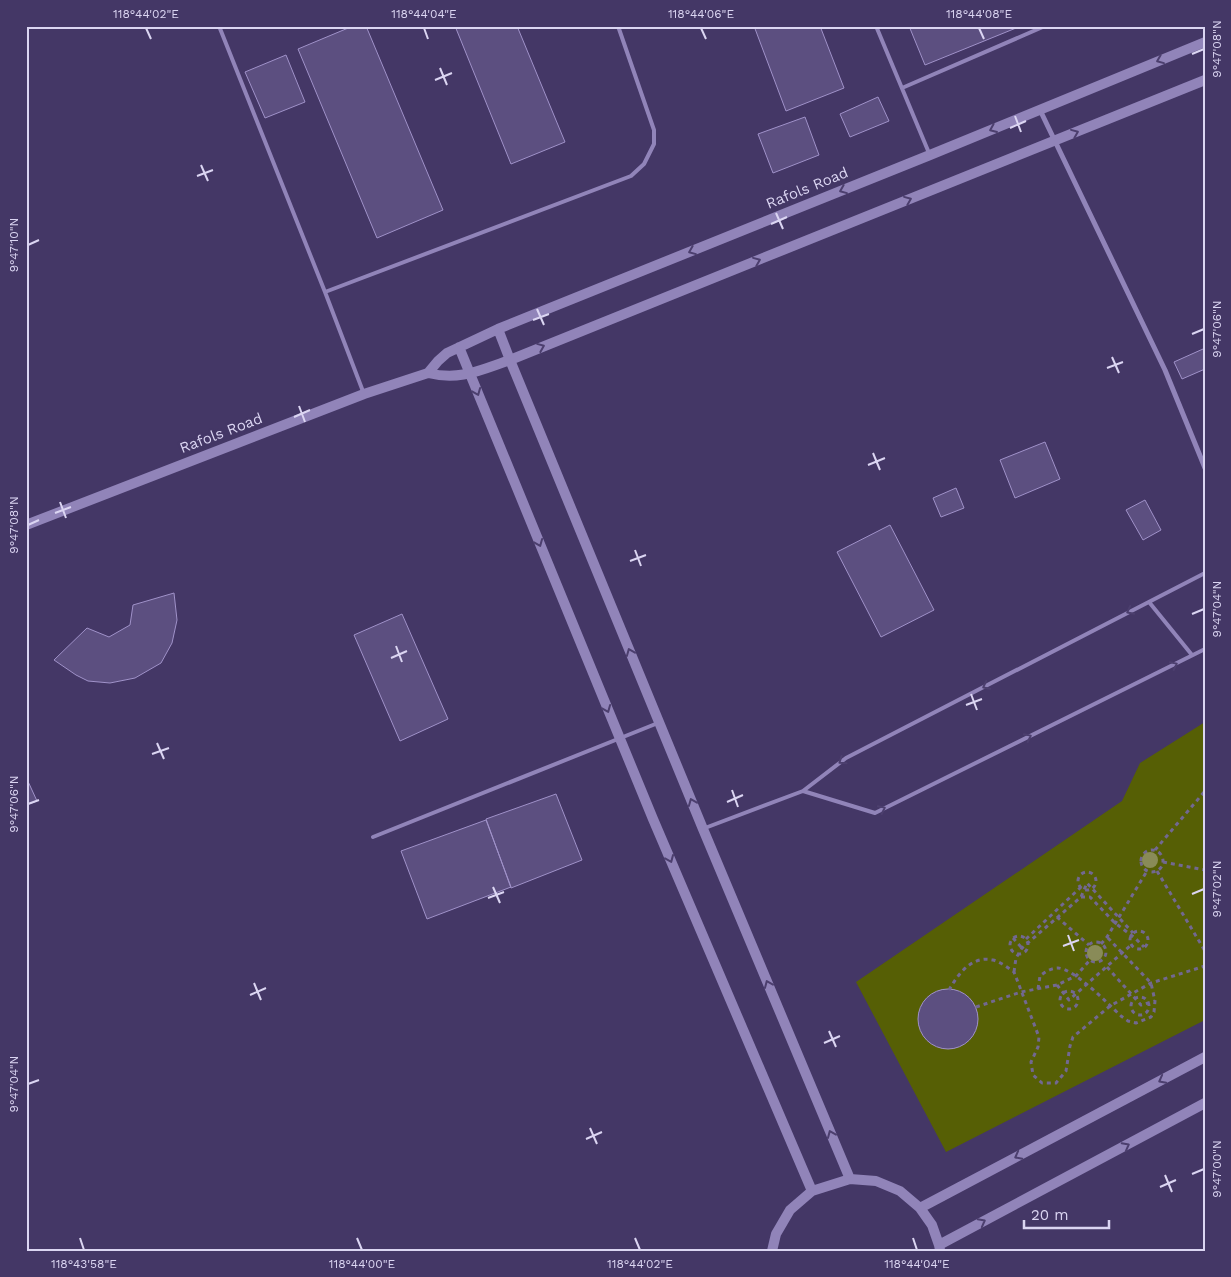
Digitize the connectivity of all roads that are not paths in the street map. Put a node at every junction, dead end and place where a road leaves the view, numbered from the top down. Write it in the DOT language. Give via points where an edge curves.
graph roads {
  1 [pos="219,26"];
  2 [pos="618,26"];
  3 [pos="876,26"];
  4 [pos="1046,26"];
  5 [pos="1205,42"];
  6 [pos="1205,80"];
  7 [pos="902,88"];
  8 [pos="1039,110"];
  9 [pos="1055,141"];
  10 [pos="930,155"];
  11 [pos="325,292"];
  12 [pos="498,329"];
  13 [pos="458,347"];
  14 [pos="510,360"];
  15 [pos="428,373"];
  16 [pos="469,374"];
  17 [pos="364,394"];
  18 [pos="1205,468"];
  19 [pos="26,525"];
  20 [pos="1205,573"];
  21 [pos="1149,602"];
  22 [pos="1205,649"];
  23 [pos="1192,655"];
  24 [pos="660,722"];
  25 [pos="620,738"];
  26 [pos="803,791"];
  27 [pos="703,829"];
  28 [pos="373,837"];
  29 [pos="1205,1058"];
  30 [pos="1205,1103"];
  31 [pos="850,1179"];
  32 [pos="812,1191"];
  33 [pos="920,1208"];
  34 [pos="940,1248"];
  35 [pos="772,1251"];
  1 -- 11 [label="lane"];
  2 -- 11 [label="lane" via="654,130 654,144 644,164 631,176"];
  3 -- 7 [label="lane"];
  4 -- 7 [label="lane"];
  5 -- 8 [label="street, Rafols Road, one-way"];
  9 -- 6 [label="street, Rafols Road, one-way"];
  7 -- 10 [label="lane"];
  8 -- 9 [label="street"];
  8 -- 10 [label="street, Rafols Road, one-way"];
  14 -- 9 [label="street, Rafols Road, one-way"];
  9 -- 18 [label="street" via="1165,370"];
  10 -- 12 [label="street, Rafols Road, one-way"];
  11 -- 17 [label="lane"];
  12 -- 13 [label="street, Rafols Road"];
  12 -- 14 [label="street"];
  13 -- 15 [label="street, Rafols Road" via="447,353"];
  13 -- 16 [label="street"];
  14 -- 16 [label="street, Rafols Road"];
  24 -- 14 [label="street, one-way"];
  15 -- 16 [label="street, Rafols Road" via="442,376"];
  15 -- 17 [label="street, Rafols Road"];
  16 -- 25 [label="street, one-way"];
  17 -- 19 [label="street, Rafols Road"];
  20 -- 21 [label="lane"];
  21 -- 23 [label="lane"];
  21 -- 26 [label="lane, one-way" via="846,758"];
  22 -- 23 [label="lane"];
  26 -- 23 [label="lane, one-way" via="875,813"];
  24 -- 25 [label="lane"];
  27 -- 24 [label="street, one-way"];
  25 -- 28 [label="lane"];
  25 -- 32 [label="street, one-way"];
  26 -- 27 [label="lane"];
  31 -- 27 [label="street, one-way"];
  29 -- 33 [label="street, one-way"];
  34 -- 30 [label="street, one-way"];
  31 -- 32 [label="street"];
  31 -- 33 [label="street" via="876,1181 900,1191"];
  32 -- 35 [label="street" via="790,1210 776,1234"];
  33 -- 34 [label="street" via="932,1225"];
}
